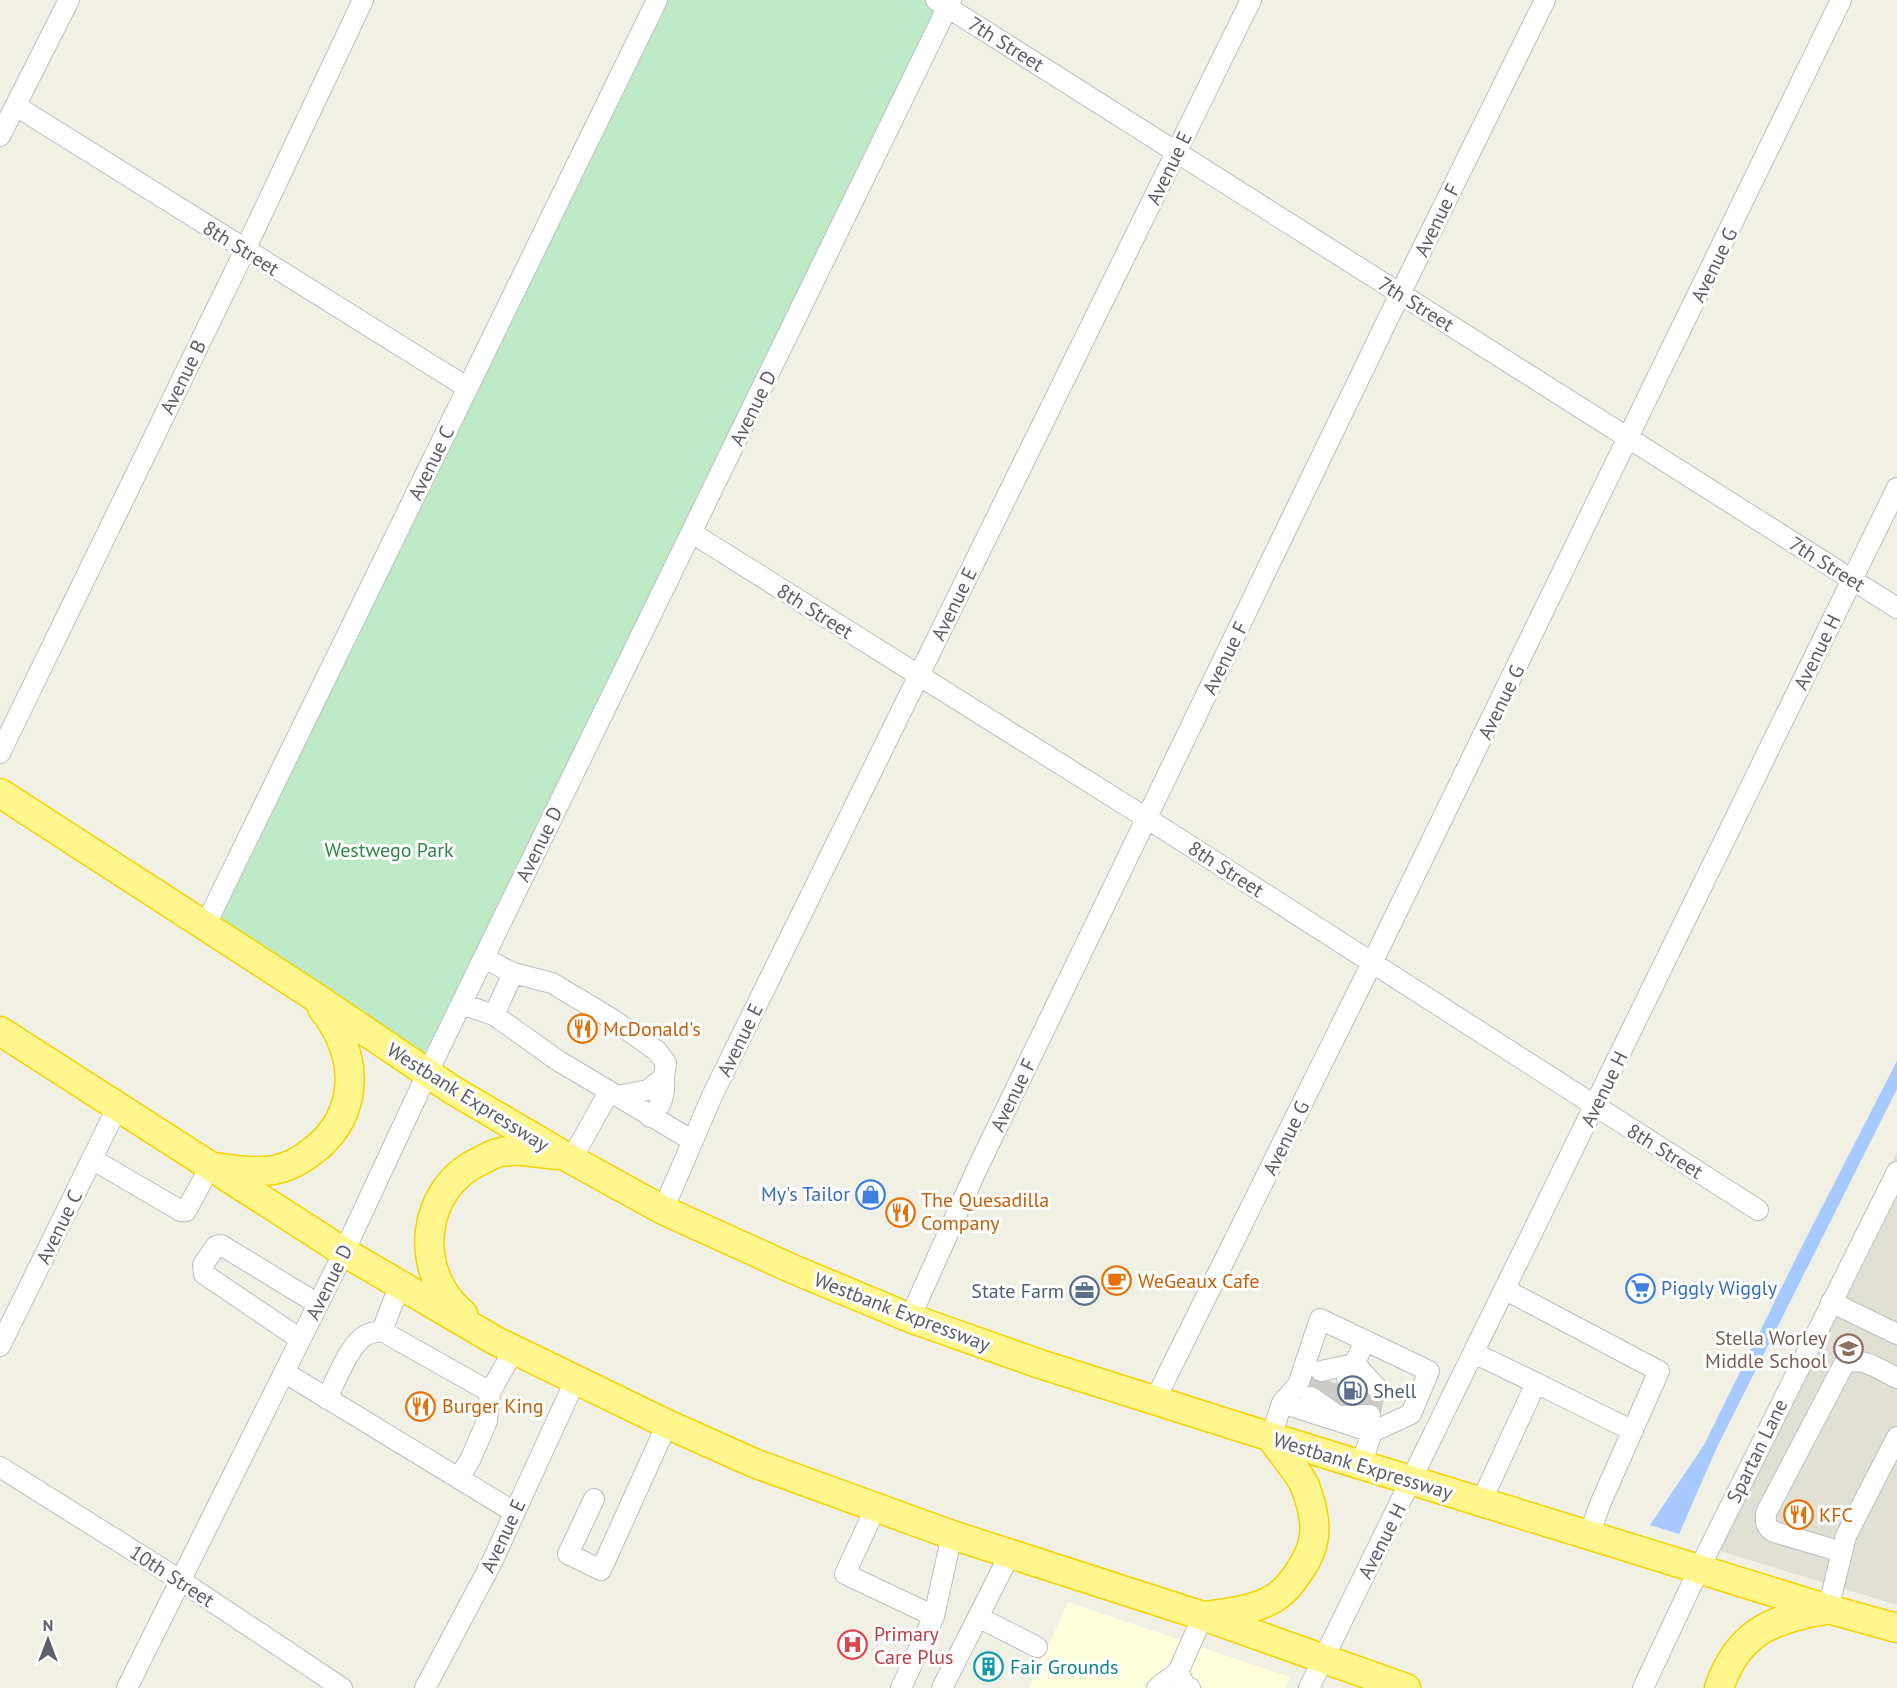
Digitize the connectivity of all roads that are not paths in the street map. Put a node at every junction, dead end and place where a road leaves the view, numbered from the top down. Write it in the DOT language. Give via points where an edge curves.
graph roads {
  1 [pos="69,0"];
  2 [pos="363,0"];
  3 [pos="657,0"];
  4 [pos="1251,0"];
  5 [pos="1545,0"];
  6 [pos="1840,0"];
  7 [pos="945,2"];
  8 [pos="15,106"];
  9 [pos="0,136"];
  10 [pos="1177,153"];
  11 [pos="245,250"];
  12 [pos="1400,294"];
  13 [pos="468,388"];
  14 [pos="1630,439"];
  15 [pos="1897,488"];
  16 [pos="692,533"];
  17 [pos="1852,579"];
  18 [pos="1897,608"];
  19 [pos="918,676"];
  20 [pos="0,753"];
  21 [pos="0,793"];
  22 [pos="1148,819"];
  23 [pos="205,926"];
  24 [pos="484,958"];
  25 [pos="1373,963"];
  26 [pos="513,973"];
  27 [pos="315,997"];
  28 [pos="461,1004"];
  29 [pos="494,1015"];
  30 [pos="0,1031"];
  31 [pos="427,1074"];
  32 [pos="664,1077"];
  33 [pos="613,1094"];
  34 [pos="1595,1107"];
  35 [pos="117,1108"];
  36 [pos="650,1117"];
  37 [pos="693,1141"];
  38 [pos="568,1158"];
  39 [pos="92,1159"];
  40 [pos="210,1167"];
  41 [pos="1897,1172"];
  42 [pos="663,1210"];
  43 [pos="1758,1210"];
  44 [pos="344,1252"];
  45 [pos="400,1284"];
  46 [pos="1506,1290"];
  47 [pos="1832,1302"];
  48 [pos="318,1304"];
  49 [pos="910,1318"];
  50 [pos="382,1332"];
  51 [pos="1897,1334"];
  52 [pos="300,1339"];
  53 [pos="1365,1341"];
  54 [pos="505,1345"];
  55 [pos="0,1346"];
  56 [pos="1474,1353"];
  57 [pos="284,1372"];
  58 [pos="1350,1377"];
  59 [pos="1897,1378"];
  60 [pos="575,1381"];
  61 [pos="1536,1383"];
  62 [pos="490,1392"];
  63 [pos="1420,1392"];
  64 [pos="327,1399"];
  65 [pos="1155,1400"];
  66 [pos="1282,1403"];
  67 [pos="1450,1404"];
  68 [pos="1343,1412"];
  69 [pos="667,1424"];
  70 [pos="1633,1431"];
  71 [pos="1270,1437"];
  72 [pos="1897,1437"];
  73 [pos="1361,1465"];
  74 [pos="0,1467"];
  75 [pos="459,1478"];
  76 [pos="1412,1480"];
  77 [pos="594,1499"];
  78 [pos="1481,1502"];
  79 [pos="876,1507"];
  80 [pos="514,1512"];
  81 [pos="952,1535"];
  82 [pos="1589,1535"];
  83 [pos="1842,1552"];
  84 [pos="1010,1554"];
  85 [pos="1699,1569"];
  86 [pos="180,1581"];
  87 [pos="1828,1609"];
  88 [pos="934,1616"];
  89 [pos="1203,1616"];
  90 [pos="978,1617"];
  91 [pos="1897,1628"];
  92 [pos="1037,1647"];
  93 [pos="1323,1659"];
  94 [pos="1178,1672"];
  95 [pos="127,1688"];
  96 [pos="342,1688"];
  97 [pos="425,1688"];
  98 [pos="901,1688"];
  99 [pos="942,1688"];
  100 [pos="1157,1688"];
  101 [pos="1190,1688"];
  102 [pos="1309,1688"];
  103 [pos="1406,1688"];
  104 [pos="1643,1688"];
  105 [pos="1719,1688"];
  1 -- 8 [label="street"];
  2 -- 11 [label="street, Avenue B"];
  3 -- 13 [label="street, Avenue C"];
  4 -- 10 [label="street, Avenue E"];
  5 -- 12 [label="street, Avenue F"];
  6 -- 14 [label="street, Avenue G"];
  7 -- 10 [label="street, 7th Street"];
  7 -- 16 [label="street, Avenue D"];
  8 -- 9 [label="street"];
  8 -- 11 [label="street, 8th Street"];
  10 -- 12 [label="street, 7th Street"];
  10 -- 19 [label="street, Avenue E"];
  11 -- 13 [label="street, 8th Street"];
  11 -- 20 [label="street, Avenue B"];
  12 -- 14 [label="street, 7th Street"];
  12 -- 22 [label="street, Avenue F"];
  13 -- 23 [label="street, Avenue C"];
  14 -- 17 [label="street, 7th Street"];
  14 -- 25 [label="street, Avenue G"];
  15 -- 17 [label="street, Avenue H"];
  16 -- 19 [label="street, 8th Street"];
  16 -- 24 [label="street, Avenue D"];
  17 -- 18 [label="street, 7th Street"];
  17 -- 34 [label="street, Avenue H"];
  19 -- 22 [label="street, 8th Street"];
  19 -- 37 [label="street, Avenue E"];
  21 -- 23 [label="highway, Westbank Expressway"];
  22 -- 25 [label="street, 8th Street"];
  22 -- 49 [label="street, Avenue F" via="976,1171"];
  23 -- 27 [label="highway, Westbank Expressway"];
  24 -- 26 [label="street"];
  24 -- 28 [label="street, Avenue D"];
  25 -- 34 [label="street, 8th Street"];
  25 -- 65 [label="street, Avenue G"];
  26 -- 29 [label="street"];
  26 -- 32 [label="street" via="552,983 612,1019 657,1051 666,1064"];
  27 -- 31 [label="highway, Westbank Expressway"];
  27 -- 40 [label="highway" via="338,1033 349,1068 345,1109 337,1128 301,1161 275,1170 245,1172"];
  28 -- 29 [label="street"];
  28 -- 31 [label="street, Avenue D"];
  29 -- 33 [label="street"];
  30 -- 35 [label="highway"];
  31 -- 38 [label="highway, Westbank Expressway"];
  31 -- 44 [label="street, Avenue D"];
  32 -- 33 [label="street" via="648,1090"];
  32 -- 36 [label="street" via="662,1103"];
  33 -- 36 [label="street"];
  33 -- 38 [label="street"];
  34 -- 43 [label="street, 8th Street"];
  34 -- 46 [label="street, Avenue H"];
  35 -- 39 [label="street, Avenue C"];
  35 -- 40 [label="highway"];
  36 -- 37 [label="street"];
  37 -- 42 [label="street, Avenue E"];
  38 -- 42 [label="highway, Westbank Expressway"];
  38 -- 54 [label="highway" via="524,1151 497,1153 468,1166 439,1198 431,1220 429,1239 438,1283 455,1307"];
  39 -- 40 [label="street" via="181,1212 186,1211"];
  39 -- 55 [label="street, Avenue C"];
  40 -- 44 [label="highway"];
  41 -- 47 [label="street, Spartan Lane"];
  42 -- 49 [label="highway, Westbank Expressway"];
  44 -- 45 [label="highway"];
  44 -- 48 [label="street, Avenue D"];
  45 -- 50 [label="street"];
  45 -- 54 [label="highway"];
  46 -- 56 [label="street, Avenue H"];
  46 -- 70 [label="street" via="1659,1371"];
  47 -- 51 [label="street"];
  47 -- 85 [label="street, Spartan Lane"];
  48 -- 52 [label="street, Avenue D"];
  48 -- 52 [label="street" via="221,1245 216,1246 203,1265 204,1274"];
  49 -- 65 [label="highway, Westbank Expressway"];
  50 -- 62 [label="street"];
  50 -- 64 [label="street" via="357,1341"];
  52 -- 57 [label="street, Avenue D"];
  53 -- 58 [label="street"];
  53 -- 63 [label="street" via="1428,1371"];
  53 -- 66 [label="street" via="1320,1319 1298,1385"];
  54 -- 60 [label="highway"];
  54 -- 62 [label="street"];
  56 -- 61 [label="street"];
  56 -- 67 [label="street, Avenue H"];
  57 -- 64 [label="street"];
  57 -- 86 [label="street, Avenue D"];
  59 -- 83 [label="street" via="1859,1361 1844,1364 1766,1513 1767,1528 1774,1532"];
  60 -- 69 [label="highway"];
  60 -- 80 [label="street, Avenue E"];
  61 -- 70 [label="street"];
  61 -- 78 [label="street"];
  62 -- 75 [label="street" via="487,1421"];
  63 -- 67 [label="street"];
  63 -- 68 [label="street" via="1410,1414"];
  64 -- 75 [label="street"];
  65 -- 71 [label="highway, Westbank Expressway"];
  66 -- 68 [label="street"];
  66 -- 71 [label="street"];
  67 -- 76 [label="street, Avenue H"];
  68 -- 73 [label="street"];
  69 -- 77 [label="street" via="601,1569 568,1554"];
  69 -- 79 [label="highway" via="754,1463"];
  70 -- 82 [label="street"];
  71 -- 73 [label="highway, Westbank Expressway"];
  71 -- 89 [label="highway" via="1304,1484 1313,1511 1314,1537 1294,1579 1276,1597 1231,1613"];
  72 -- 83 [label="street" via="1846,1536"];
  73 -- 76 [label="highway, Westbank Expressway"];
  74 -- 86 [label="street, 10th Street"];
  75 -- 80 [label="street"];
  76 -- 78 [label="highway, Westbank Expressway"];
  76 -- 93 [label="street, Avenue H"];
  78 -- 82 [label="highway, Westbank Expressway"];
  79 -- 81 [label="highway"];
  79 -- 88 [label="street" via="845,1574"];
  80 -- 97 [label="street, Avenue E"];
  81 -- 84 [label="highway"];
  81 -- 88 [label="street"];
  82 -- 85 [label="highway, Westbank Expressway"];
  83 -- 87 [label="street"];
  84 -- 89 [label="highway"];
  84 -- 90 [label="street"];
  85 -- 87 [label="highway, Westbank Expressway"];
  85 -- 104 [label="street, Spartan Lane"];
  86 -- 95 [label="street, Avenue D"];
  86 -- 96 [label="street, 10th Street"];
  87 -- 91 [label="highway, Westbank Expressway"];
  87 -- 105 [label="highway" via="1793,1615 1749,1638 1725,1671"];
  88 -- 98 [label="street"];
  89 -- 93 [label="highway"];
  89 -- 94 [label="street"];
  90 -- 92 [label="street"];
  90 -- 99 [label="street"];
  93 -- 102 [label="street, Avenue H"];
  93 -- 103 [label="highway"];
  94 -- 100 [label="street"];
  94 -- 101 [label="street"];
}
